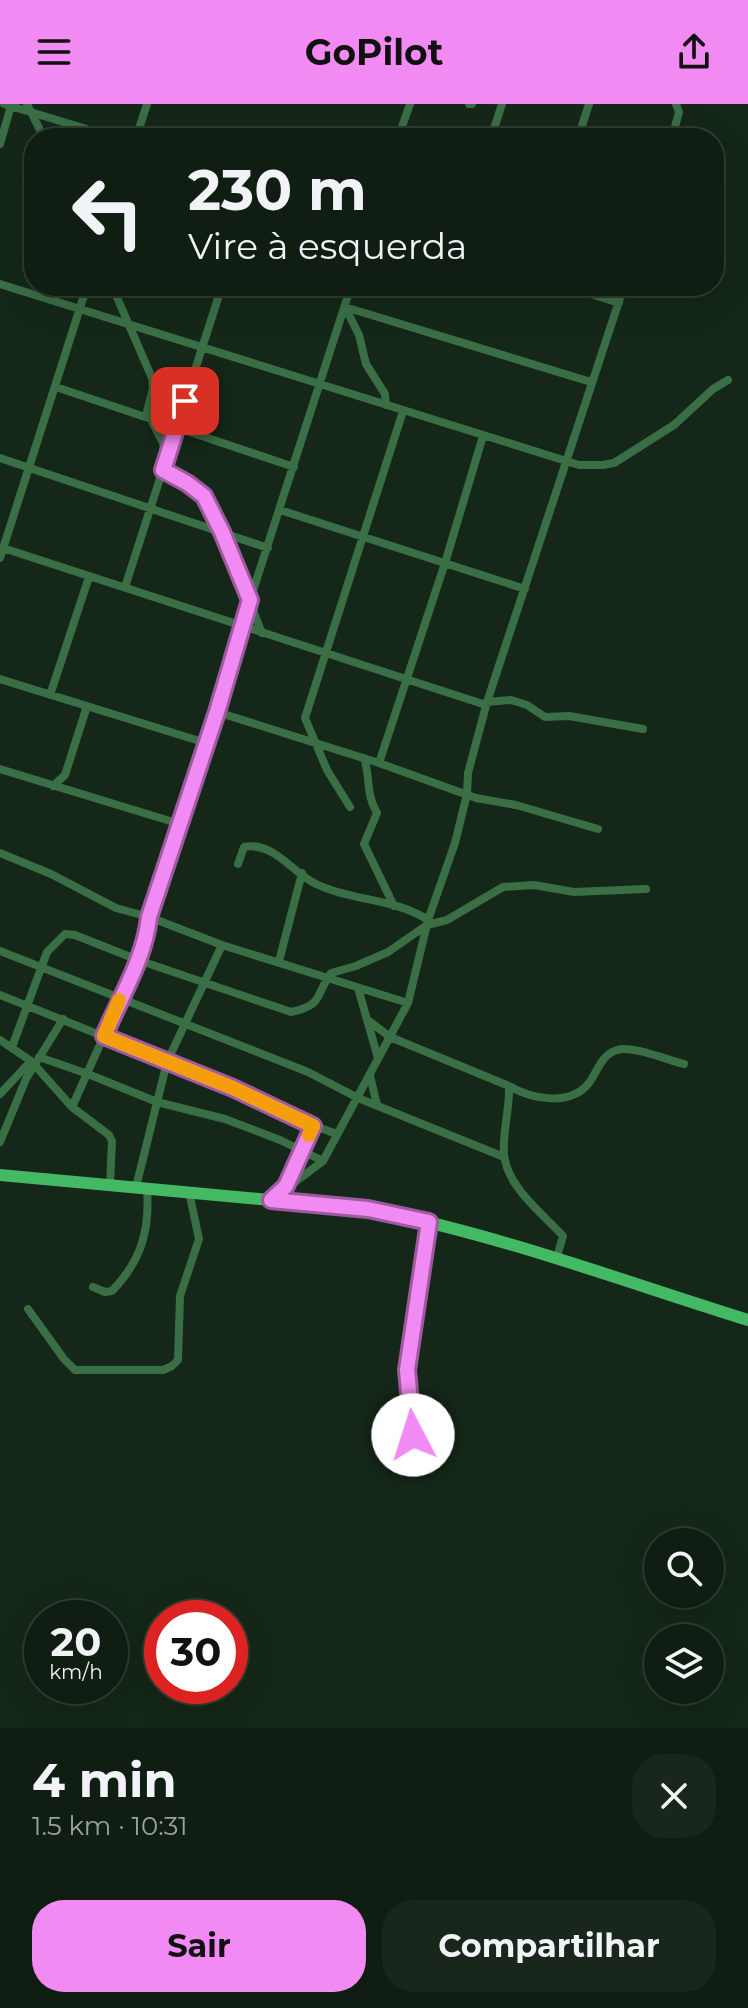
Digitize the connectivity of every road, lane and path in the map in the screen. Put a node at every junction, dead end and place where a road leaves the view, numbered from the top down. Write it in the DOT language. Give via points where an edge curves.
graph roads {
  1 [pos="147,104"];
  2 [pos="410,104"];
  3 [pos="502,104"];
  4 [pos="589,104"];
  5 [pos="676,104"];
  6 [pos="7,105"];
  7 [pos="28,107"];
  8 [pos="39,128"];
  9 [pos="88,128"];
  10 [pos="139,128"];
  11 [pos="402,128"];
  12 [pos="494,128"];
  13 [pos="581,128"];
  14 [pos="675,128"];
  15 [pos="0,144"];
  16 [pos="0,284"];
  17 [pos="24,292"];
  18 [pos="38,296"];
  19 [pos="84,296"];
  20 [pos="116,296"];
  21 [pos="219,296"];
  22 [pos="348,296"];
  23 [pos="597,296"];
  24 [pos="621,296"];
  25 [pos="619,303"];
  26 [pos="345,307"];
  27 [pos="80,309"];
  28 [pos="127,323"];
  29 [pos="203,347"];
  30 [pos="728,380"];
  31 [pos="591,382"];
  32 [pos="320,384"];
  33 [pos="56,387"];
  34 [pos="386,405"];
  35 [pos="403,411"];
  36 [pos="148,418"];
  37 [pos="176,427"];
  38 [pos="483,436"];
  39 [pos="0,458"];
  40 [pos="566,463"];
  41 [pos="163,467"];
  42 [pos="294,467"];
  43 [pos="30,468"];
  44 [pos="151,508"];
  45 [pos="280,510"];
  46 [pos="222,532"];
  47 [pos="362,538"];
  48 [pos="3,548"];
  49 [pos="268,548"];
  50 [pos="0,558"];
  51 [pos="445,563"];
  52 [pos="89,577"];
  53 [pos="125,587"];
  54 [pos="525,589"];
  55 [pos="250,600"];
  56 [pos="243,627"];
  57 [pos="262,633"];
  58 [pos="326,653"];
  59 [pos="0,679"];
  60 [pos="406,679"];
  61 [pos="50,695"];
  62 [pos="486,703"];
  63 [pos="87,706"];
  64 [pos="217,712"];
  65 [pos="643,729"];
  66 [pos="206,743"];
  67 [pos="316,743"];
  68 [pos="364,758"];
  69 [pos="379,763"];
  70 [pos="0,769"];
  71 [pos="53,786"];
  72 [pos="467,794"];
  73 [pos="350,807"];
  74 [pos="180,824"];
  75 [pos="598,829"];
  76 [pos="0,843"];
  77 [pos="0,854"];
  78 [pos="238,864"];
  79 [pos="302,873"];
  80 [pos="646,889"];
  81 [pos="394,906"];
  82 [pos="149,917"];
  83 [pos="428,922"];
  84 [pos="222,945"];
  85 [pos="0,951"];
  86 [pos="138,960"];
  87 [pos="279,961"];
  88 [pos="41,967"];
  89 [pos="327,977"];
  90 [pos="203,983"];
  91 [pos="358,988"];
  92 [pos="0,995"];
  93 [pos="120,999"];
  94 [pos="408,1003"];
  95 [pos="28,1005"];
  96 [pos="63,1019"];
  97 [pos="369,1021"];
  98 [pos="184,1024"];
  99 [pos="104,1036"];
  100 [pos="390,1037"];
  101 [pos="0,1040"];
  102 [pos="12,1047"];
  103 [pos="378,1058"];
  104 [pos="35,1061"];
  105 [pos="167,1062"];
  106 [pos="684,1064"];
  107 [pos="88,1074"];
  108 [pos="370,1075"];
  109 [pos="509,1086"];
  110 [pos="0,1094"];
  111 [pos="358,1098"];
  112 [pos="157,1102"];
  113 [pos="377,1105"];
  114 [pos="72,1107"];
  115 [pos="313,1126"];
  116 [pos="337,1134"];
  117 [pos="0,1142"];
  118 [pos="303,1150"];
  119 [pos="504,1157"];
  120 [pos="323,1161"];
  121 [pos="0,1175"];
  122 [pos="110,1184"];
  123 [pos="286,1186"];
  124 [pos="141,1187"];
  125 [pos="189,1192"];
  126 [pos="271,1200"];
  127 [pos="429,1222"];
  128 [pos="556,1260"];
  129 [pos="93,1287"];
  130 [pos="28,1309"];
  131 [pos="748,1320"];
  132 [pos="413,1435"];
  1 -- 10 [label="street"];
  2 -- 11 [label="street"];
  3 -- 12 [label="street"];
  4 -- 13 [label="street"];
  5 -- 14 [label="street"];
  6 -- 7 [label="street"];
  6 -- 15 [label="street"];
  7 -- 8 [label="street"];
  7 -- 9 [label="street"];
  16 -- 17 [label="street"];
  18 -- 27 [label="street"];
  19 -- 27 [label="street"];
  20 -- 28 [label="street"];
  21 -- 29 [label="street"];
  22 -- 26 [label="street"];
  23 -- 25 [label="street"];
  24 -- 25 [label="street"];
  25 -- 31 [label="street"];
  26 -- 31 [label="street"];
  26 -- 32 [label="street"];
  26 -- 34 [label="street"];
  27 -- 28 [label="street"];
  27 -- 33 [label="street"];
  28 -- 29 [label="street"];
  28 -- 36 [label="street" via="154,383"];
  29 -- 32 [label="street"];
  29 -- 37 [label="street"];
  30 -- 40 [label="street" via="674,425 614,463"];
  31 -- 40 [label="street"];
  32 -- 34 [label="street"];
  32 -- 42 [label="street"];
  33 -- 36 [label="street"];
  33 -- 43 [label="street"];
  34 -- 35 [label="street"];
  35 -- 38 [label="street"];
  35 -- 47 [label="street"];
  36 -- 37 [label="street"];
  36 -- 41 [label="street" via="163,443"];
  37 -- 41 [label="street"];
  37 -- 42 [label="street"];
  38 -- 40 [label="street"];
  38 -- 51 [label="street"];
  39 -- 43 [label="street"];
  40 -- 54 [label="street"];
  41 -- 44 [label="street"];
  41 -- 46 [label="street" via="204,496"];
  42 -- 45 [label="street"];
  43 -- 44 [label="street"];
  43 -- 48 [label="street"];
  44 -- 46 [label="street"];
  44 -- 53 [label="street"];
  45 -- 47 [label="street"];
  45 -- 49 [label="street"];
  46 -- 49 [label="street"];
  46 -- 55 [label="street"];
  47 -- 51 [label="street"];
  47 -- 58 [label="street"];
  48 -- 50 [label="street"];
  48 -- 52 [label="street"];
  49 -- 55 [label="street"];
  51 -- 54 [label="street"];
  51 -- 60 [label="street"];
  52 -- 53 [label="street"];
  52 -- 61 [label="street"];
  53 -- 56 [label="street"];
  54 -- 62 [label="street"];
  55 -- 56 [label="street"];
  55 -- 57 [label="street"];
  56 -- 57 [label="street"];
  56 -- 64 [label="street"];
  57 -- 58 [label="street"];
  58 -- 60 [label="street"];
  58 -- 67 [label="street" via="305,718"];
  59 -- 61 [label="street"];
  60 -- 62 [label="street"];
  60 -- 69 [label="street"];
  61 -- 63 [label="street"];
  62 -- 65 [label="street" via="511,700 545,717"];
  62 -- 72 [label="street"];
  63 -- 66 [label="street"];
  63 -- 71 [label="street" via="65,775"];
  64 -- 66 [label="street"];
  64 -- 67 [label="street"];
  66 -- 74 [label="street"];
  67 -- 68 [label="street"];
  67 -- 73 [label="street"];
  68 -- 69 [label="street"];
  68 -- 81 [label="street" via="369,800 377,813 364,844"];
  69 -- 72 [label="street"];
  70 -- 71 [label="street"];
  71 -- 74 [label="street"];
  72 -- 75 [label="street"];
  72 -- 83 [label="street"];
  74 -- 82 [label="street"];
  76 -- 77 [label="street"];
  77 -- 82 [label="street" via="116,908"];
  78 -- 79 [label="street" via="244,847 252,846"];
  79 -- 81 [label="street" via="330,890"];
  79 -- 87 [label="street"];
  80 -- 83 [label="street" via="574,892 534,885 503,887 447,920"];
  81 -- 83 [label="street"];
  82 -- 84 [label="street"];
  82 -- 86 [label="street"];
  83 -- 89 [label="street" via="388,952"];
  83 -- 94 [label="street"];
  84 -- 87 [label="street"];
  84 -- 90 [label="street"];
  85 -- 88 [label="street"];
  86 -- 88 [label="street" via="65,934"];
  86 -- 90 [label="street"];
  86 -- 93 [label="street"];
  87 -- 89 [label="street"];
  88 -- 93 [label="street"];
  88 -- 95 [label="street"];
  89 -- 90 [label="street" via="318,1001 291,1012"];
  89 -- 91 [label="street"];
  90 -- 98 [label="street"];
  91 -- 94 [label="street"];
  91 -- 97 [label="street"];
  92 -- 95 [label="street"];
  93 -- 98 [label="street"];
  93 -- 99 [label="street"];
  94 -- 100 [label="street"];
  95 -- 96 [label="street"];
  95 -- 102 [label="street"];
  96 -- 99 [label="street"];
  96 -- 104 [label="street"];
  97 -- 100 [label="street"];
  97 -- 103 [label="street"];
  98 -- 105 [label="street"];
  98 -- 111 [label="street" via="308,1072"];
  99 -- 105 [label="street"];
  99 -- 107 [label="street"];
  100 -- 103 [label="street"];
  100 -- 109 [label="street"];
  101 -- 102 [label="street"];
  102 -- 104 [label="street"];
  103 -- 108 [label="street"];
  104 -- 107 [label="street"];
  104 -- 110 [label="street"];
  104 -- 114 [label="street"];
  104 -- 117 [label="street"];
  105 -- 112 [label="street"];
  105 -- 115 [label="street"];
  106 -- 109 [label="street" via="618,1049 608,1054 588,1084 565,1097 528,1097"];
  107 -- 112 [label="street"];
  107 -- 114 [label="street"];
  108 -- 111 [label="street"];
  108 -- 113 [label="street"];
  109 -- 119 [label="street"];
  111 -- 113 [label="street"];
  111 -- 116 [label="street"];
  112 -- 118 [label="street" via="225,1119"];
  112 -- 124 [label="street"];
  113 -- 119 [label="street"];
  114 -- 122 [label="street" via="112,1141"];
  115 -- 116 [label="street"];
  115 -- 118 [label="street"];
  116 -- 120 [label="street"];
  118 -- 120 [label="street"];
  118 -- 123 [label="street"];
  119 -- 128 [label="street" via="520,1192 563,1236"];
  120 -- 123 [label="street"];
  121 -- 122 [label="main road"];
  122 -- 124 [label="main road"];
  123 -- 126 [label="street"];
  124 -- 125 [label="main road"];
  124 -- 129 [label="street" via="147,1229 139,1251 112,1291"];
  125 -- 126 [label="main road"];
  125 -- 130 [label="street" via="199,1239 180,1296 178,1360 172,1366 75,1370"];
  126 -- 127 [label="main road" via="368,1209"];
  127 -- 128 [label="main road"];
  127 -- 132 [label="street" via="407,1370"];
  128 -- 131 [label="main road"];
}
